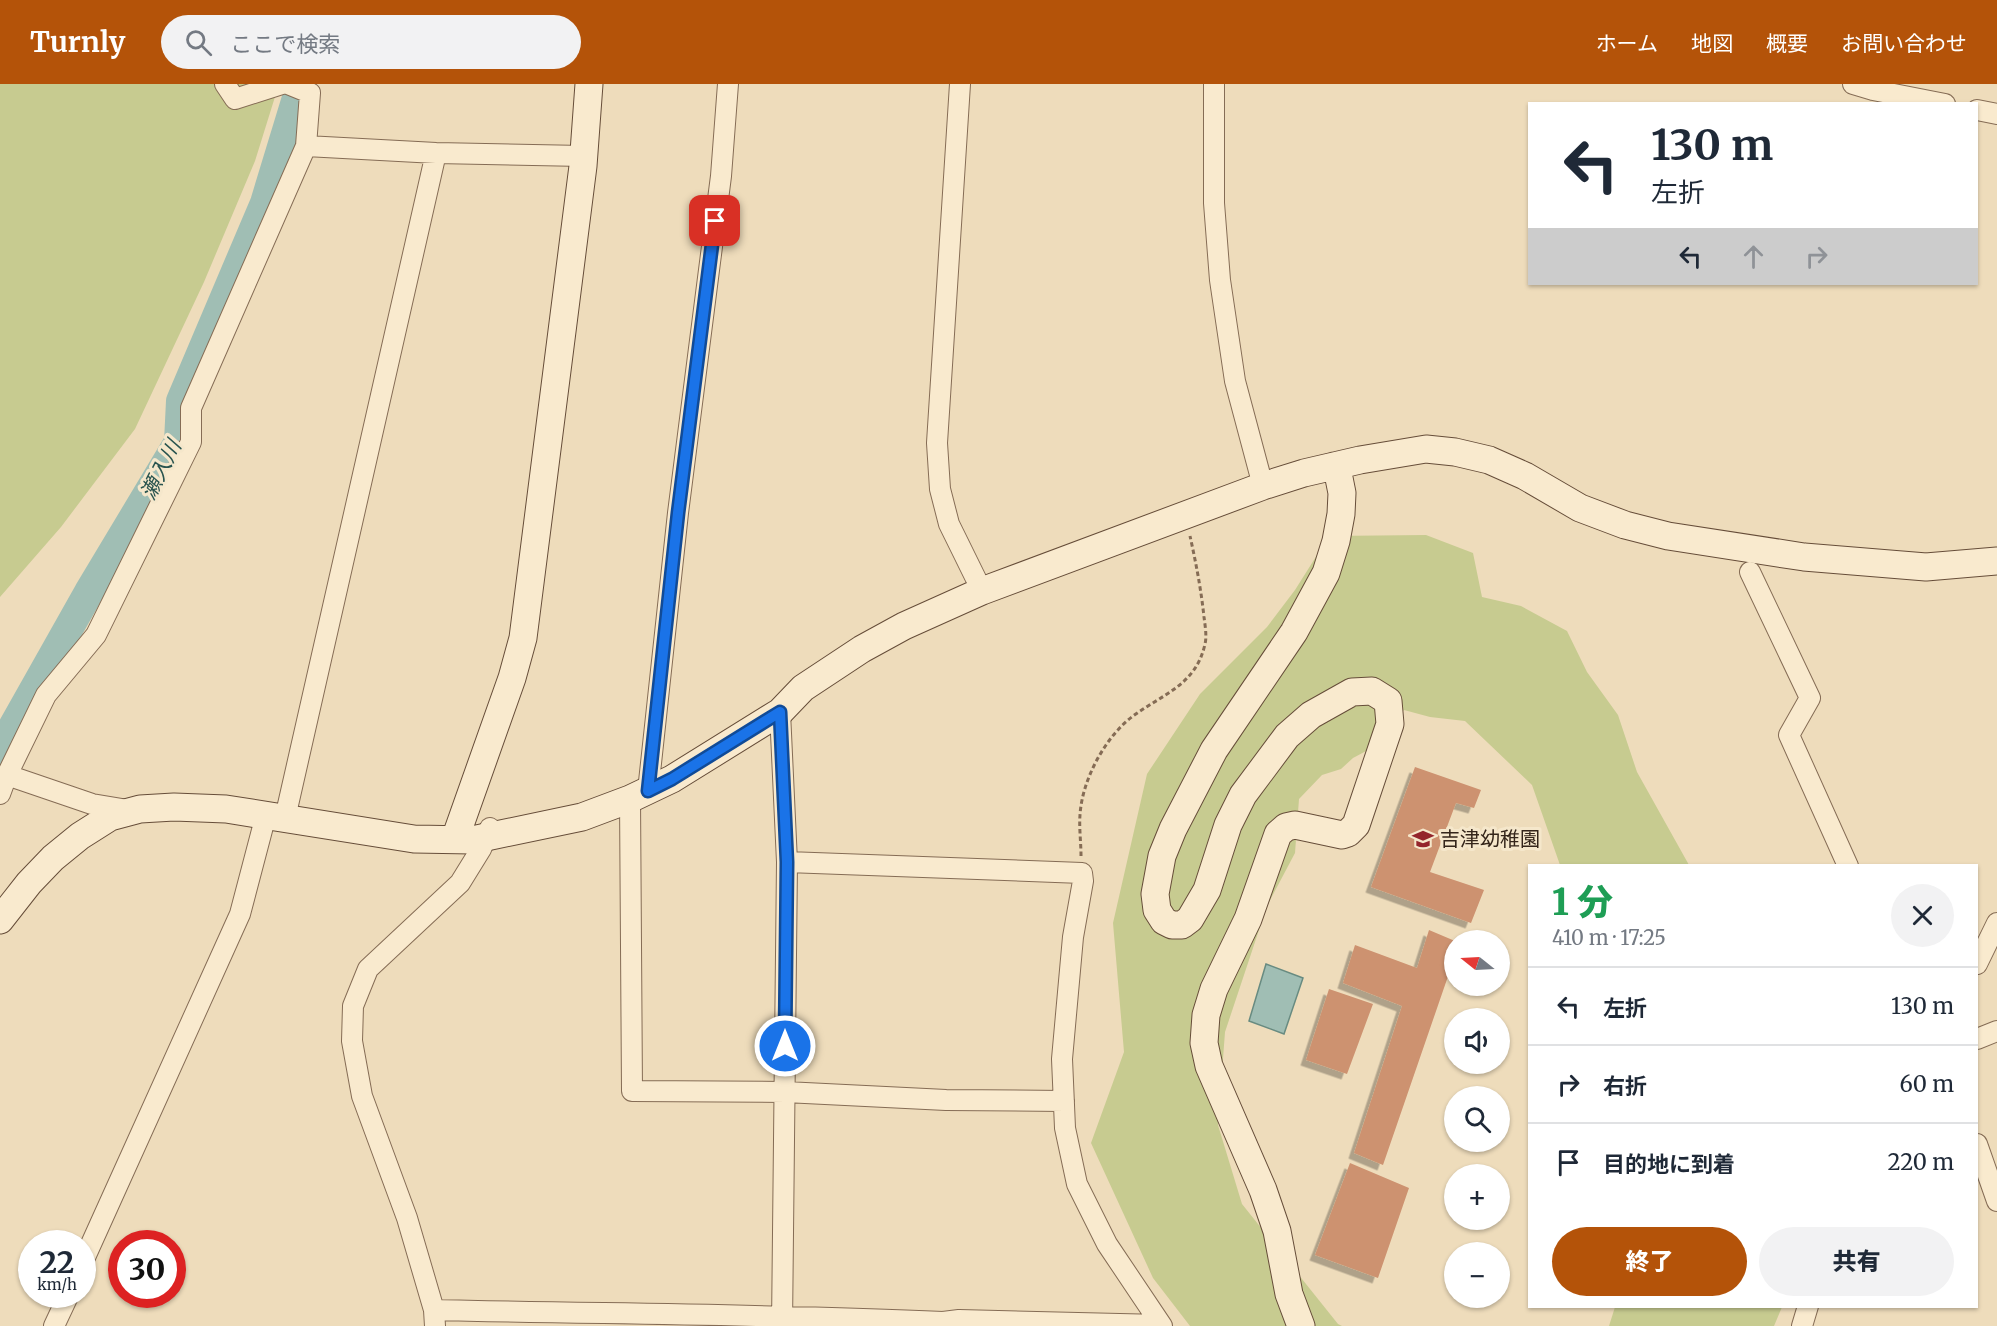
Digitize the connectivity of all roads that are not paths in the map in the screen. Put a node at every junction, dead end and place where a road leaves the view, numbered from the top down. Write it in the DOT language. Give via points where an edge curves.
graph roads {
  1 [pos="225,84"];
  2 [pos="282,84"];
  3 [pos="288,84"];
  4 [pos="589,84"];
  5 [pos="728,84"];
  6 [pos="960,84"];
  7 [pos="1214,84"];
  8 [pos="1853,84"];
  9 [pos="312,88"];
  10 [pos="1935,102"];
  11 [pos="1978,110"];
  12 [pos="1997,114"];
  13 [pos="306,146"];
  14 [pos="436,153"];
  15 [pos="583,156"];
  16 [pos="1334,466"];
  17 [pos="1263,486"];
  18 [pos="1997,561"];
  19 [pos="1750,572"];
  20 [pos="982,591"];
  21 [pos="780,712"];
  22 [pos="2,781"];
  23 [pos="639,795"];
  24 [pos="134,811"];
  25 [pos="164,816"];
  26 [pos="275,816"];
  27 [pos="488,832"];
  28 [pos="455,839"];
  29 [pos="787,862"];
  30 [pos="1847,864"];
  31 [pos="0,920"];
  32 [pos="1997,923"];
  33 [pos="1978,962"];
  34 [pos="1997,1031"];
  35 [pos="1978,1039"];
  36 [pos="785,1092"];
  37 [pos="1064,1101"];
  38 [pos="1978,1147"];
  39 [pos="1997,1202"];
  40 [pos="96,1233"];
  41 [pos="62,1308"];
  42 [pos="1807,1308"];
  43 [pos="434,1318"];
  44 [pos="560,1319"];
  45 [pos="782,1321"];
  46 [pos="943,1324"];
  47 [pos="54,1326"];
  48 [pos="1161,1326"];
  49 [pos="1301,1326"];
  50 [pos="1802,1326"];
  1 -- 2 [label="street" via="235,99"];
  3 -- 9 [label="street"];
  4 -- 15 [label="street"];
  5 -- 23 [label="street" via="721,176"];
  6 -- 20 [label="street" via="937,443 940,489 949,524"];
  7 -- 17 [label="street" via="1214,203 1220,280 1235,381"];
  8 -- 10 [label="street"];
  9 -- 13 [label="street"];
  11 -- 12 [label="street"];
  13 -- 14 [label="street"];
  13 -- 22 [label="street" via="191,408 191,441 96,635 46,695"];
  14 -- 15 [label="street"];
  14 -- 26 [label="street"];
  15 -- 28 [label="street" via="523,638"];
  16 -- 17 [label="street"];
  16 -- 18 [label="street" via="1426,449 1455,452 1490,460 1580,508 1668,536 1804,557 1926,567"];
  16 -- 49 [label="street" via="1342,493 1341,514 1326,573 1294,632 1214,750 1173,829 1162,856 1155,894 1157,910 1164,921 1182,925 1190,920 1207,890 1228,825 1243,795 1287,736 1311,715 1352,692 1372,690 1388,701 1390,724 1356,825 1342,835 1295,825 1278,834 1248,919 1214,989 1206,1015 1204,1043 1209,1066 1263,1190"];
  17 -- 20 [label="street"];
  19 -- 30 [label="street" via="1810,698 1789,735"];
  20 -- 21 [label="street" via="862,649 803,688"];
  21 -- 23 [label="street"];
  21 -- 29 [label="street"];
  22 -- 24 [label="street"];
  23 -- 27 [label="street" via="582,817"];
  23 -- 36 [label="street" via="632,1091"];
  24 -- 25 [label="street"];
  24 -- 26 [label="street" via="226,808"];
  24 -- 31 [label="street" via="110,817 71,843 29,883"];
  26 -- 28 [label="street" via="414,839"];
  26 -- 40 [label="street" via="240,914"];
  27 -- 28 [label="street"];
  27 -- 43 [label="street" via="460,883 368,969 353,1006 352,1041 362,1096 406,1218"];
  29 -- 36 [label="street"];
  29 -- 37 [label="street" via="1082,873 1062,1059"];
  32 -- 33 [label="street"];
  34 -- 35 [label="street"];
  36 -- 37 [label="street"];
  36 -- 45 [label="street"];
  37 -- 48 [label="street" via="1065,1128 1077,1184 1107,1244"];
  38 -- 39 [label="street"];
  41 -- 47 [label="street"];
  42 -- 50 [label="street"];
  43 -- 44 [label="street"];
  44 -- 45 [label="street" via="636,1312"];
  45 -- 46 [label="street" via="834,1316"];
  46 -- 48 [label="street" via="959,1320"];
}
